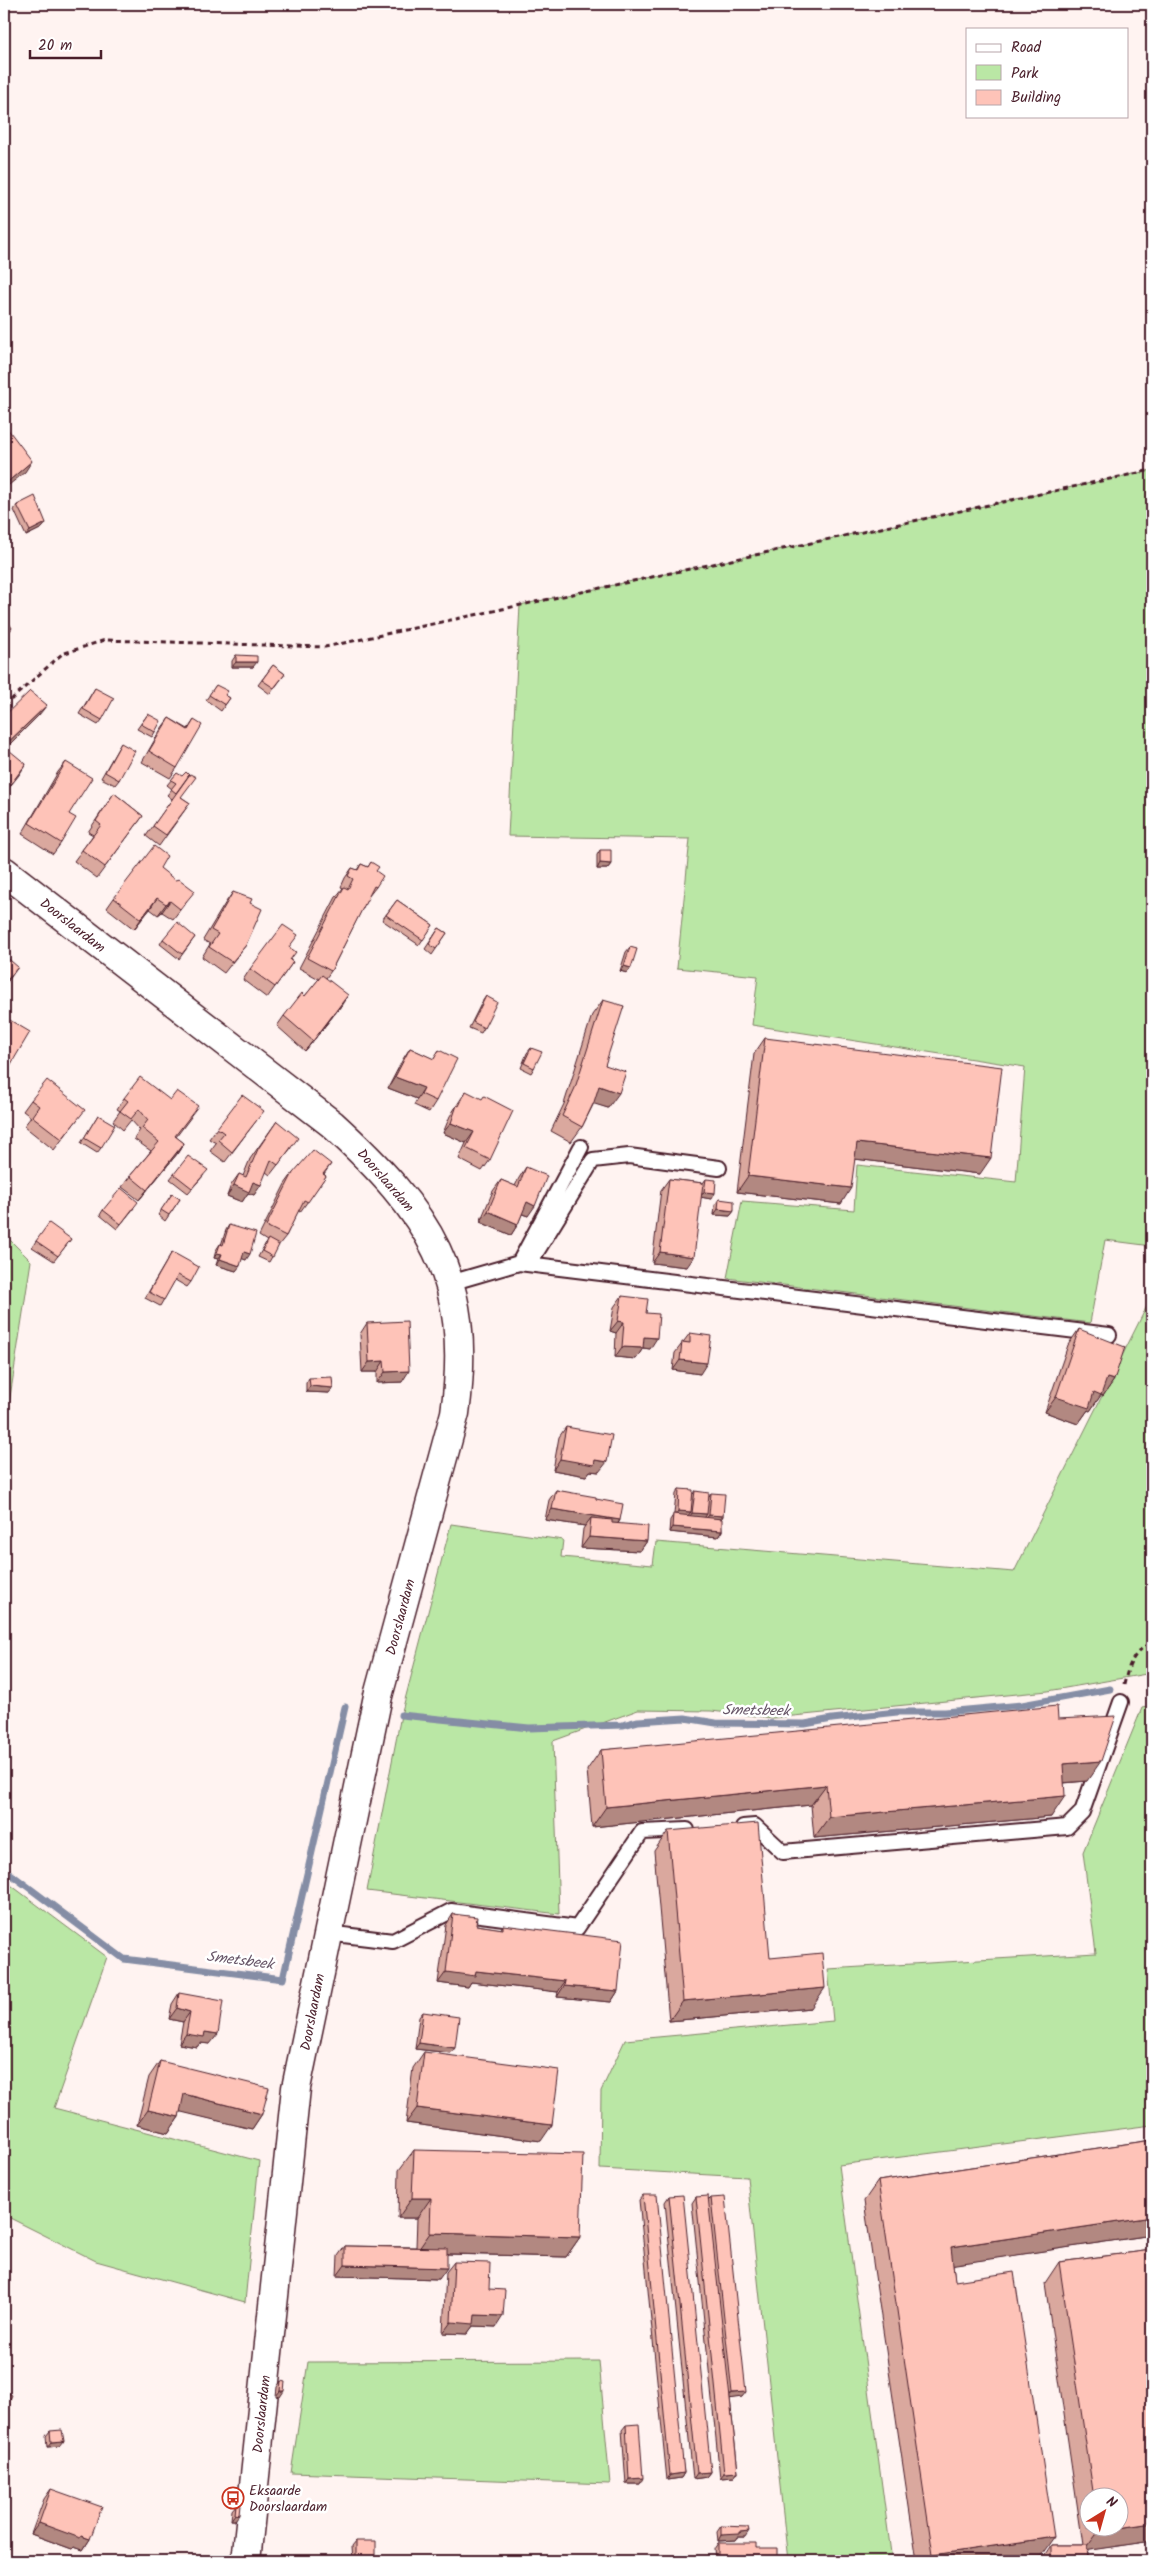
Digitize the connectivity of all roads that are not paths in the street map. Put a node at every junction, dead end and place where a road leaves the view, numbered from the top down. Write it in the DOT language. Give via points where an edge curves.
graph roads {
  1 [pos="4,871"];
  2 [pos="581,1147"];
  3 [pos="718,1168"];
  4 [pos="524,1264"];
  5 [pos="450,1283"];
  6 [pos="1109,1335"];
  7 [pos="1121,1702"];
  8 [pos="727,1828"];
  9 [pos="699,1829"];
  10 [pos="328,1934"];
  11 [pos="246,2561"];
  1 -- 5 [label="street, Doorslaardam" via="339,1130 373,1161 404,1196 426,1230"];
  2 -- 4 [label="lane"];
  3 -- 4 [label="lane" via="629,1156 593,1160"];
  4 -- 5 [label="lane"];
  4 -- 6 [label="lane"];
  5 -- 10 [label="street, Doorslaardam" via="459,1335 460,1374 454,1413 378,1696"];
  7 -- 8 [label="lane" via="1082,1812 1067,1828 784,1852 756,1826"];
  9 -- 10 [label="lane" via="642,1832 577,1928 451,1911 394,1941"];
  10 -- 11 [label="street, Doorslaardam" via="296,2088"];
}
